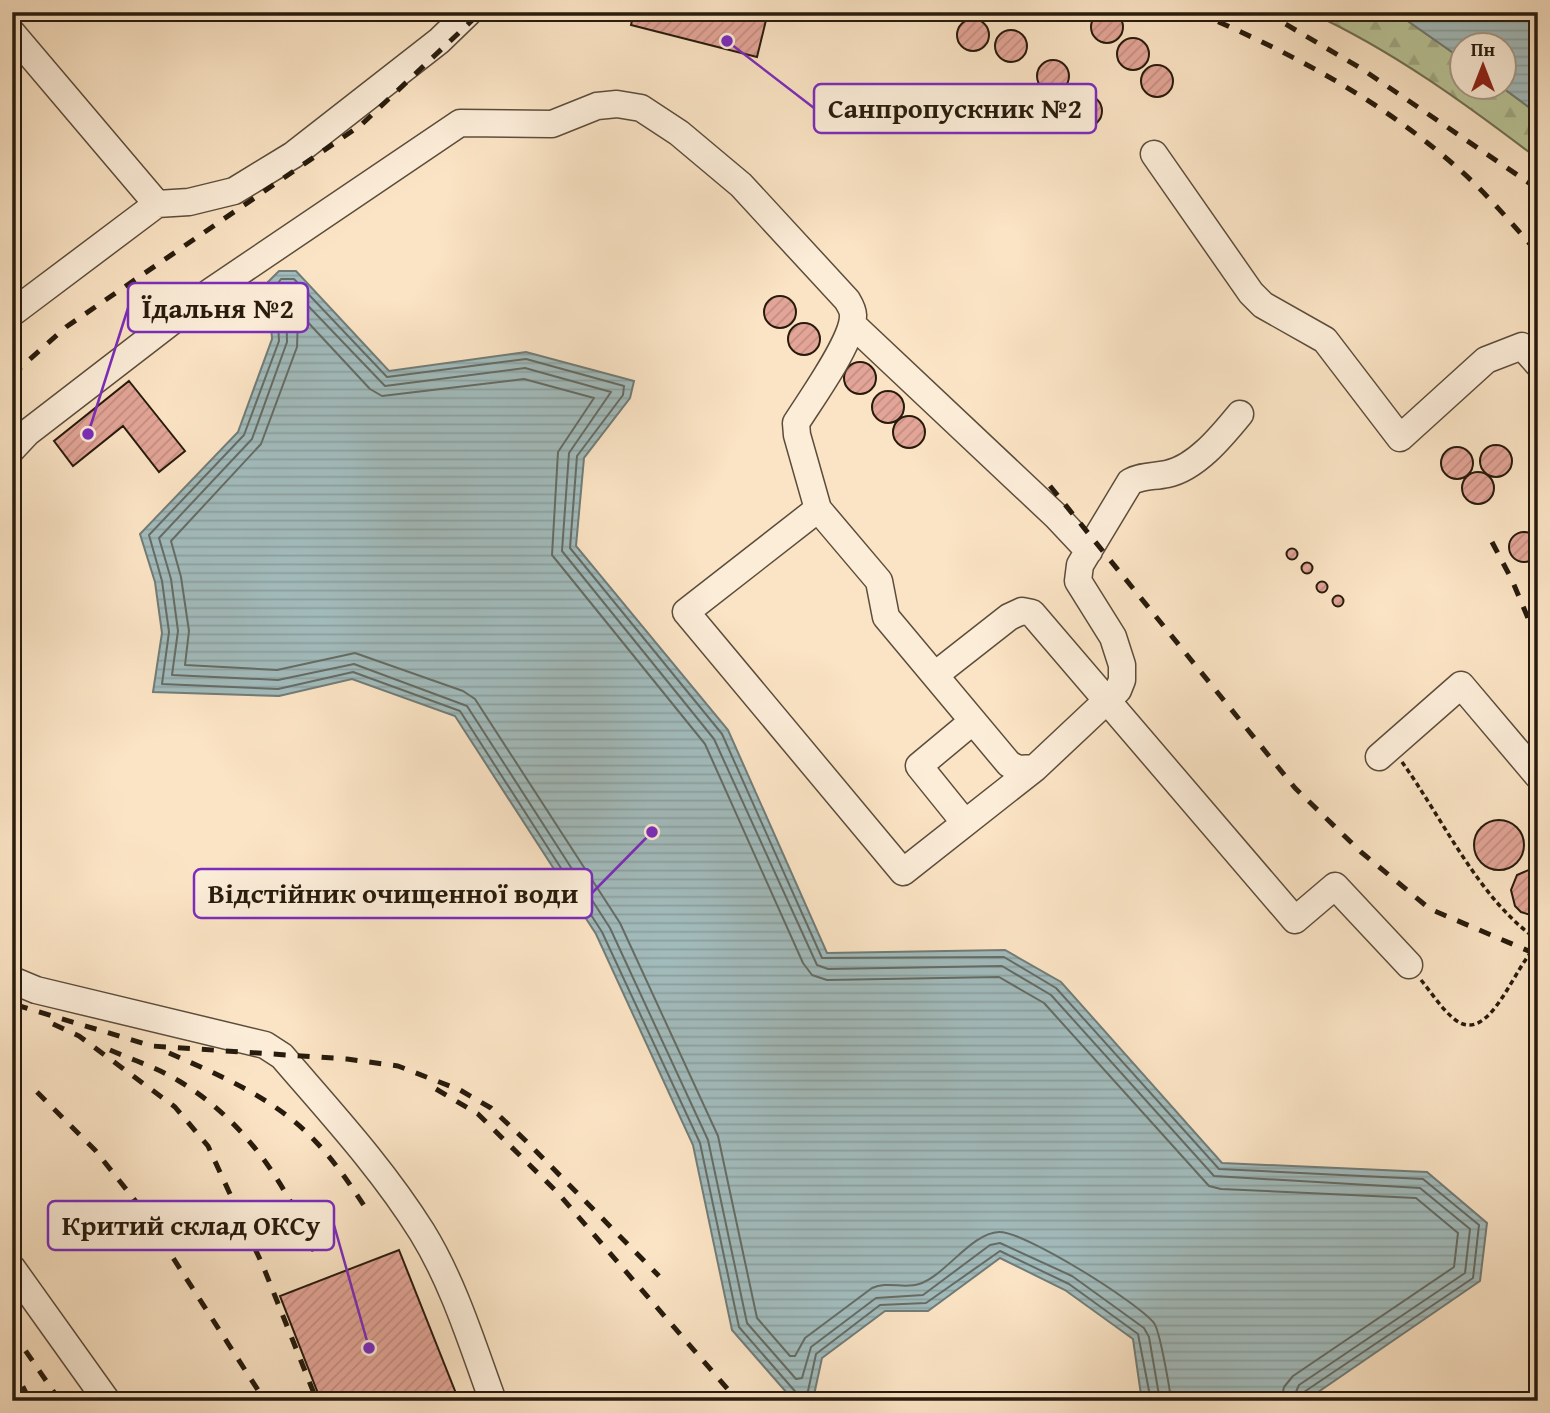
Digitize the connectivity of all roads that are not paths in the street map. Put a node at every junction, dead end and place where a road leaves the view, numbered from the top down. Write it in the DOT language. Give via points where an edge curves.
graph roads {
  1 [pos="469,12"];
  2 [pos="12,33"];
  3 [pos="1154,154"];
  4 [pos="157,204"];
  5 [pos="12,313"];
  6 [pos="852,324"];
  7 [pos="1538,364"];
  8 [pos="1240,414"];
  9 [pos="12,449"];
  10 [pos="818,509"];
  11 [pos="1089,551"];
  12 [pos="935,675"];
  13 [pos="1108,699"];
  14 [pos="973,721"];
  15 [pos="1385,752"];
  16 [pos="1035,768"];
  17 [pos="1538,776"];
  18 [pos="965,823"];
  19 [pos="1409,965"];
  20 [pos="12,980"];
  21 [pos="12,1268"];
  22 [pos="107,1401"];
  23 [pos="493,1401"];
  1 -- 4 [label="lane" via="439,41 293,155 234,191"];
  2 -- 4 [label="lane"];
  3 -- 7 [label="lane" via="1251,293 1263,305 1325,340 1400,438 1486,360 1522,346"];
  4 -- 5 [label="lane"];
  6 -- 9 [label="lane" via="854,312 847,300 741,185 641,108 597,106 552,124 460,123 210,292 27,432"];
  6 -- 10 [label="lane" via="796,423"];
  6 -- 11 [label="lane"];
  8 -- 11 [label="lane" via="1196,458 1170,474 1141,476 1130,482"];
  10 -- 12 [label="lane" via="879,581 886,617"];
  10 -- 18 [label="lane" via="686,612 903,872"];
  11 -- 13 [label="lane" via="1080,565 1078,581 1113,637 1122,665 1118,690"];
  12 -- 13 [label="lane" via="1022,611 1032,613 1048,628"];
  12 -- 14 [label="lane"];
  13 -- 16 [label="lane"];
  13 -- 19 [label="lane" via="1295,919 1335,886"];
  14 -- 16 [label="lane" via="1009,764 1018,769"];
  14 -- 18 [label="lane" via="919,766"];
  15 -- 17 [label="lane" via="1461,685"];
  16 -- 18 [label="lane"];
  20 -- 23 [label="lane" via="36,990 265,1045 282,1055 383,1175 423,1234 447,1280"];
  21 -- 22 [label="lane"];
}
